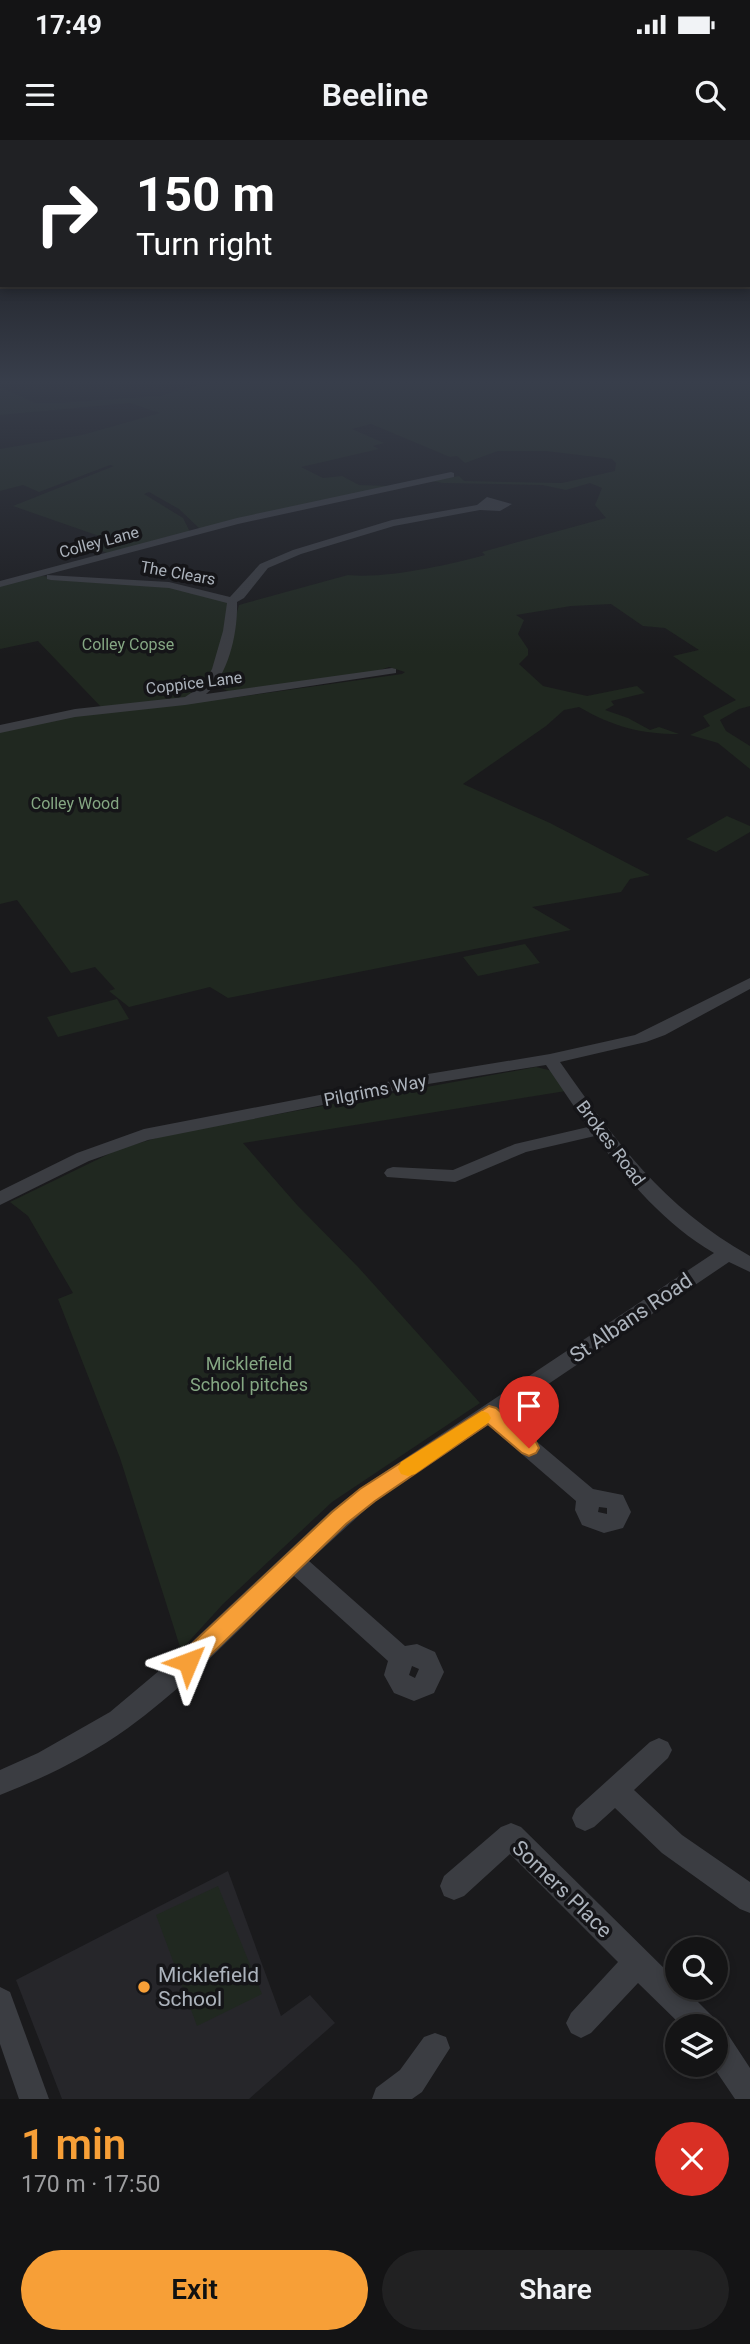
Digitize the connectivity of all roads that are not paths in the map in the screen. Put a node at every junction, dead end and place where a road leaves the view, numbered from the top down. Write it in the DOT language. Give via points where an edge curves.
graph roads {
  1 [pos="451,475"];
  2 [pos="480,507"];
  3 [pos="0,577"];
  4 [pos="21,578"];
  5 [pos="0,584"];
  6 [pos="232,601"];
  7 [pos="392,671"];
  8 [pos="185,701"];
  9 [pos="0,729"];
  10 [pos="750,983"];
  11 [pos="550,1059"];
  12 [pos="598,1130"];
  13 [pos="393,1173"];
  14 [pos="0,1199"];
  15 [pos="728,1253"];
  16 [pos="750,1265"];
  17 [pos="489,1413"];
  18 [pos="590,1500"];
  19 [pos="293,1561"];
  20 [pos="402,1658"];
  21 [pos="659,1750"];
  22 [pos="0,1783"];
  23 [pos="615,1790"];
  24 [pos="585,1818"];
  25 [pos="454,1886"];
  26 [pos="750,1899"];
  27 [pos="638,1962"];
  28 [pos="0,2002"];
  29 [pos="690,2014"];
  30 [pos="581,2023"];
  31 [pos="435,2048"];
  32 [pos="728,2062"];
  33 [pos="750,2095"];
  34 [pos="34,2099"];
  35 [pos="387,2099"];
  1 -- 4 [label="street, Colley Lane" via="237,521"];
  2 -- 6 [label="street" via="393,523 280,558 264,566"];
  3 -- 4 [label="street, The Clears"];
  4 -- 5 [label="street, Colley Lane"];
  4 -- 6 [label="street, The Clears" via="143,582"];
  6 -- 8 [label="street, The Clears" via="211,683"];
  7 -- 8 [label="street, Coppice Lane"];
  8 -- 9 [label="street, Coppice Lane" via="75,713"];
  10 -- 11 [label="street, Pilgrims Way" via="659,1032"];
  11 -- 12 [label="street, Brokes Road"];
  11 -- 14 [label="street, Pilgrims Way" via="144,1135 83,1157"];
  12 -- 13 [label="street" via="521,1148 455,1176"];
  12 -- 15 [label="street, Brokes Road" via="645,1189"];
  15 -- 16 [label="street, Brokes Road"];
  15 -- 17 [label="street, St Albans Road"];
  17 -- 18 [label="street"];
  17 -- 19 [label="street, St Albans Road" via="367,1495"];
  19 -- 20 [label="street"];
  19 -- 22 [label="street, St Albans Road" via="188,1662 119,1720"];
  21 -- 23 [label="street"];
  23 -- 24 [label="street"];
  23 -- 26 [label="street" via="672,1844"];
  25 -- 27 [label="street, Somers Place" via="511,1836"];
  27 -- 29 [label="street, Somers Place"];
  27 -- 30 [label="street"];
  28 -- 34 [label="street"];
  31 -- 35 [label="street" via="411,2081"];
  32 -- 33 [label="street"];
}
